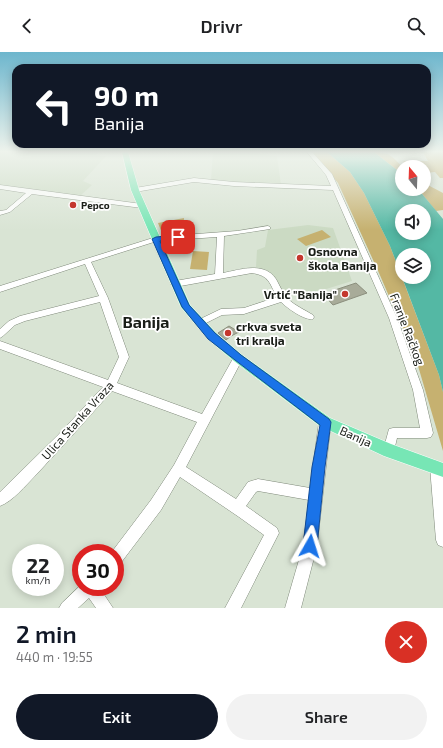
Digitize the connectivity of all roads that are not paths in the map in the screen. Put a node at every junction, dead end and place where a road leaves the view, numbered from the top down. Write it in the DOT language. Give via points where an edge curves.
graph roads {
  1 [pos="132,178"];
  2 [pos="330,178"];
  3 [pos="0,187"];
  4 [pos="334,188"];
  5 [pos="135,190"];
  6 [pos="31,192"];
  7 [pos="142,206"];
  8 [pos="0,213"];
  9 [pos="268,228"];
  10 [pos="221,234"];
  11 [pos="156,239"];
  12 [pos="87,261"];
  13 [pos="219,275"];
  14 [pos="175,284"];
  15 [pos="0,289"];
  16 [pos="104,298"];
  17 [pos="282,298"];
  18 [pos="310,317"];
  19 [pos="199,322"];
  20 [pos="0,334"];
  21 [pos="0,345"];
  22 [pos="238,358"];
  23 [pos="110,386"];
  24 [pos="205,420"];
  25 [pos="326,422"];
  26 [pos="390,451"];
  27 [pos="440,468"];
  28 [pos="178,469"];
  29 [pos="315,496"];
  30 [pos="0,500"];
  31 [pos="237,508"];
  32 [pos="443,540"];
  33 [pos="124,548"];
  34 [pos="80,596"];
  35 [pos="96,596"];
  36 [pos="67,608"];
  37 [pos="105,608"];
  38 [pos="233,608"];
  39 [pos="293,608"];
  1 -- 5 [label="main road, Banija"];
  2 -- 4 [label="street"];
  3 -- 6 [label="street"];
  4 -- 5 [label="street" via="199,180"];
  4 -- 26 [label="street, Franje Račkog" via="393,318 418,390 428,432 393,433"];
  5 -- 7 [label="main road, Banija"];
  6 -- 7 [label="street"];
  6 -- 8 [label="street" via="8,211"];
  7 -- 11 [label="main road, Banija"];
  9 -- 10 [label="street"];
  10 -- 11 [label="street"];
  10 -- 13 [label="street"];
  11 -- 12 [label="street"];
  11 -- 14 [label="main road, Banija"];
  12 -- 15 [label="street"];
  12 -- 16 [label="street, Ulica Stanka Vraza"];
  13 -- 14 [label="street"];
  13 -- 17 [label="street" via="252,270 267,273"];
  14 -- 19 [label="main road, Banija" via="186,307"];
  16 -- 20 [label="street" via="24,318 12,323"];
  16 -- 23 [label="street, Ulica Stanka Vraza" via="124,357"];
  17 -- 18 [label="street"];
  17 -- 19 [label="street" via="244,311 221,312"];
  19 -- 22 [label="main road, Banija"];
  21 -- 23 [label="street"];
  22 -- 24 [label="street"];
  22 -- 25 [label="main road, Banija"];
  23 -- 24 [label="street"];
  23 -- 30 [label="street, Ulica Stanka Vraza" via="62,440"];
  24 -- 28 [label="street"];
  25 -- 26 [label="main road, Banija"];
  25 -- 29 [label="street"];
  26 -- 27 [label="main road, Banija"];
  27 -- 32 [label="street"];
  28 -- 31 [label="street"];
  28 -- 33 [label="street" via="156,505"];
  29 -- 31 [label="street" via="258,485 252,486"];
  29 -- 39 [label="street" via="310,546"];
  31 -- 38 [label="street" via="272,533"];
  34 -- 36 [label="street"];
  35 -- 37 [label="street"];
}
